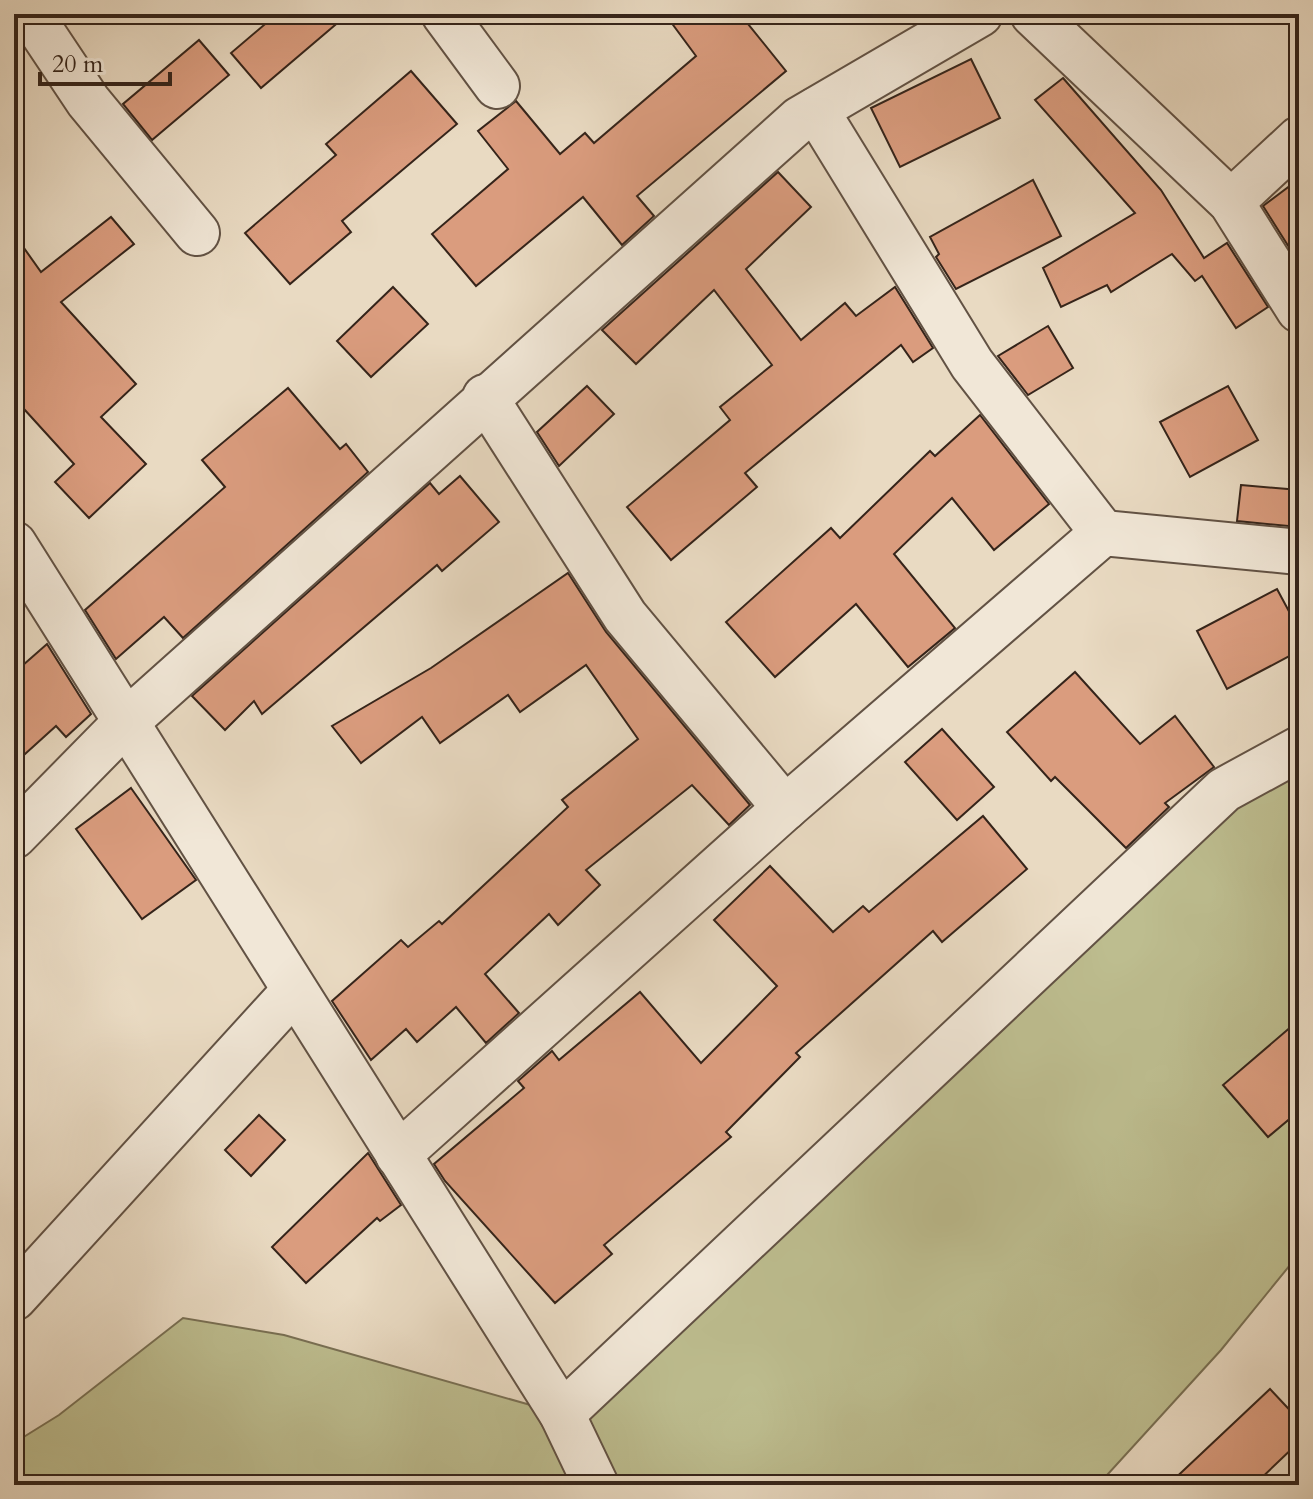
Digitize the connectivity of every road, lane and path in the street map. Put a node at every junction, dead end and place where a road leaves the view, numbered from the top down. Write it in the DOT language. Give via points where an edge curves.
graph roads {
  1 [pos="30,14"];
  2 [pos="444,14"];
  3 [pos="980,14"];
  4 [pos="1033,14"];
  5 [pos="497,86"];
  6 [pos="816,110"];
  7 [pos="1299,139"];
  8 [pos="1231,202"];
  9 [pos="197,233"];
  10 [pos="1299,310"];
  11 [pos="485,397"];
  12 [pos="1103,533"];
  13 [pos="14,544"];
  14 [pos="1299,552"];
  15 [pos="126,722"];
  16 [pos="1299,749"];
  17 [pos="785,808"];
  18 [pos="14,836"];
  19 [pos="294,991"];
  20 [pos="398,1155"];
  21 [pos="14,1298"];
  22 [pos="562,1414"];
  23 [pos="596,1485"];
  1 -- 9 [label="street" via="88,101"];
  2 -- 5 [label="street"];
  3 -- 6 [label="street"];
  4 -- 8 [label="street"];
  6 -- 11 [label="street"];
  6 -- 12 [label="street" via="972,364"];
  7 -- 8 [label="street"];
  8 -- 10 [label="street"];
  11 -- 15 [label="street"];
  11 -- 17 [label="street" via="625,616"];
  12 -- 14 [label="street"];
  12 -- 17 [label="street"];
  13 -- 15 [label="street"];
  15 -- 18 [label="street"];
  15 -- 19 [label="street"];
  16 -- 22 [label="street" via="1224,790"];
  17 -- 20 [label="street"];
  19 -- 20 [label="street"];
  19 -- 21 [label="street"];
  20 -- 22 [label="street"];
  22 -- 23 [label="street"];
}
